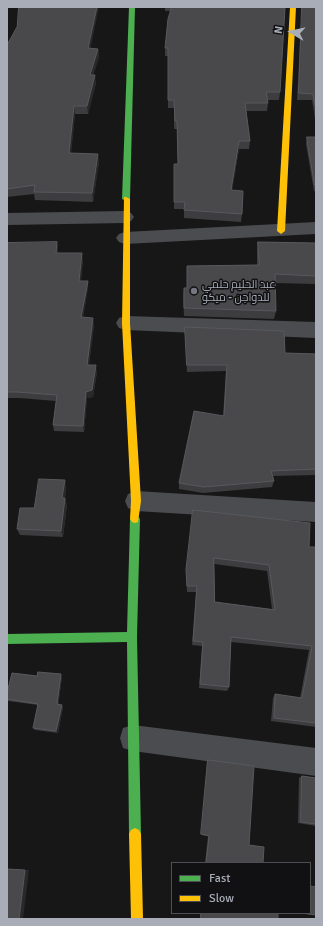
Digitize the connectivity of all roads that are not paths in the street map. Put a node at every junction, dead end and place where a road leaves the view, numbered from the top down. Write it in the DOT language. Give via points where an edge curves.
graph roads {
  1 [pos="132,7"];
  2 [pos="293,7"];
  3 [pos="125,217"];
  4 [pos="7,219"];
  5 [pos="316,228"];
  6 [pos="281,231"];
  7 [pos="125,238"];
  8 [pos="126,323"];
  9 [pos="316,330"];
  10 [pos="136,501"];
  11 [pos="316,512"];
  12 [pos="132,638"];
  13 [pos="7,639"];
  14 [pos="133,738"];
  15 [pos="316,762"];
  16 [pos="137,919"];
  1 -- 3 [label="street"];
  2 -- 6 [label="street"];
  3 -- 4 [label="street"];
  3 -- 7 [label="street"];
  5 -- 6 [label="street"];
  6 -- 7 [label="street"];
  7 -- 8 [label="street"];
  8 -- 9 [label="street"];
  8 -- 10 [label="street"];
  10 -- 11 [label="street"];
  10 -- 12 [label="street"];
  12 -- 13 [label="street"];
  12 -- 14 [label="street"];
  14 -- 15 [label="street"];
  14 -- 16 [label="street"];
}
